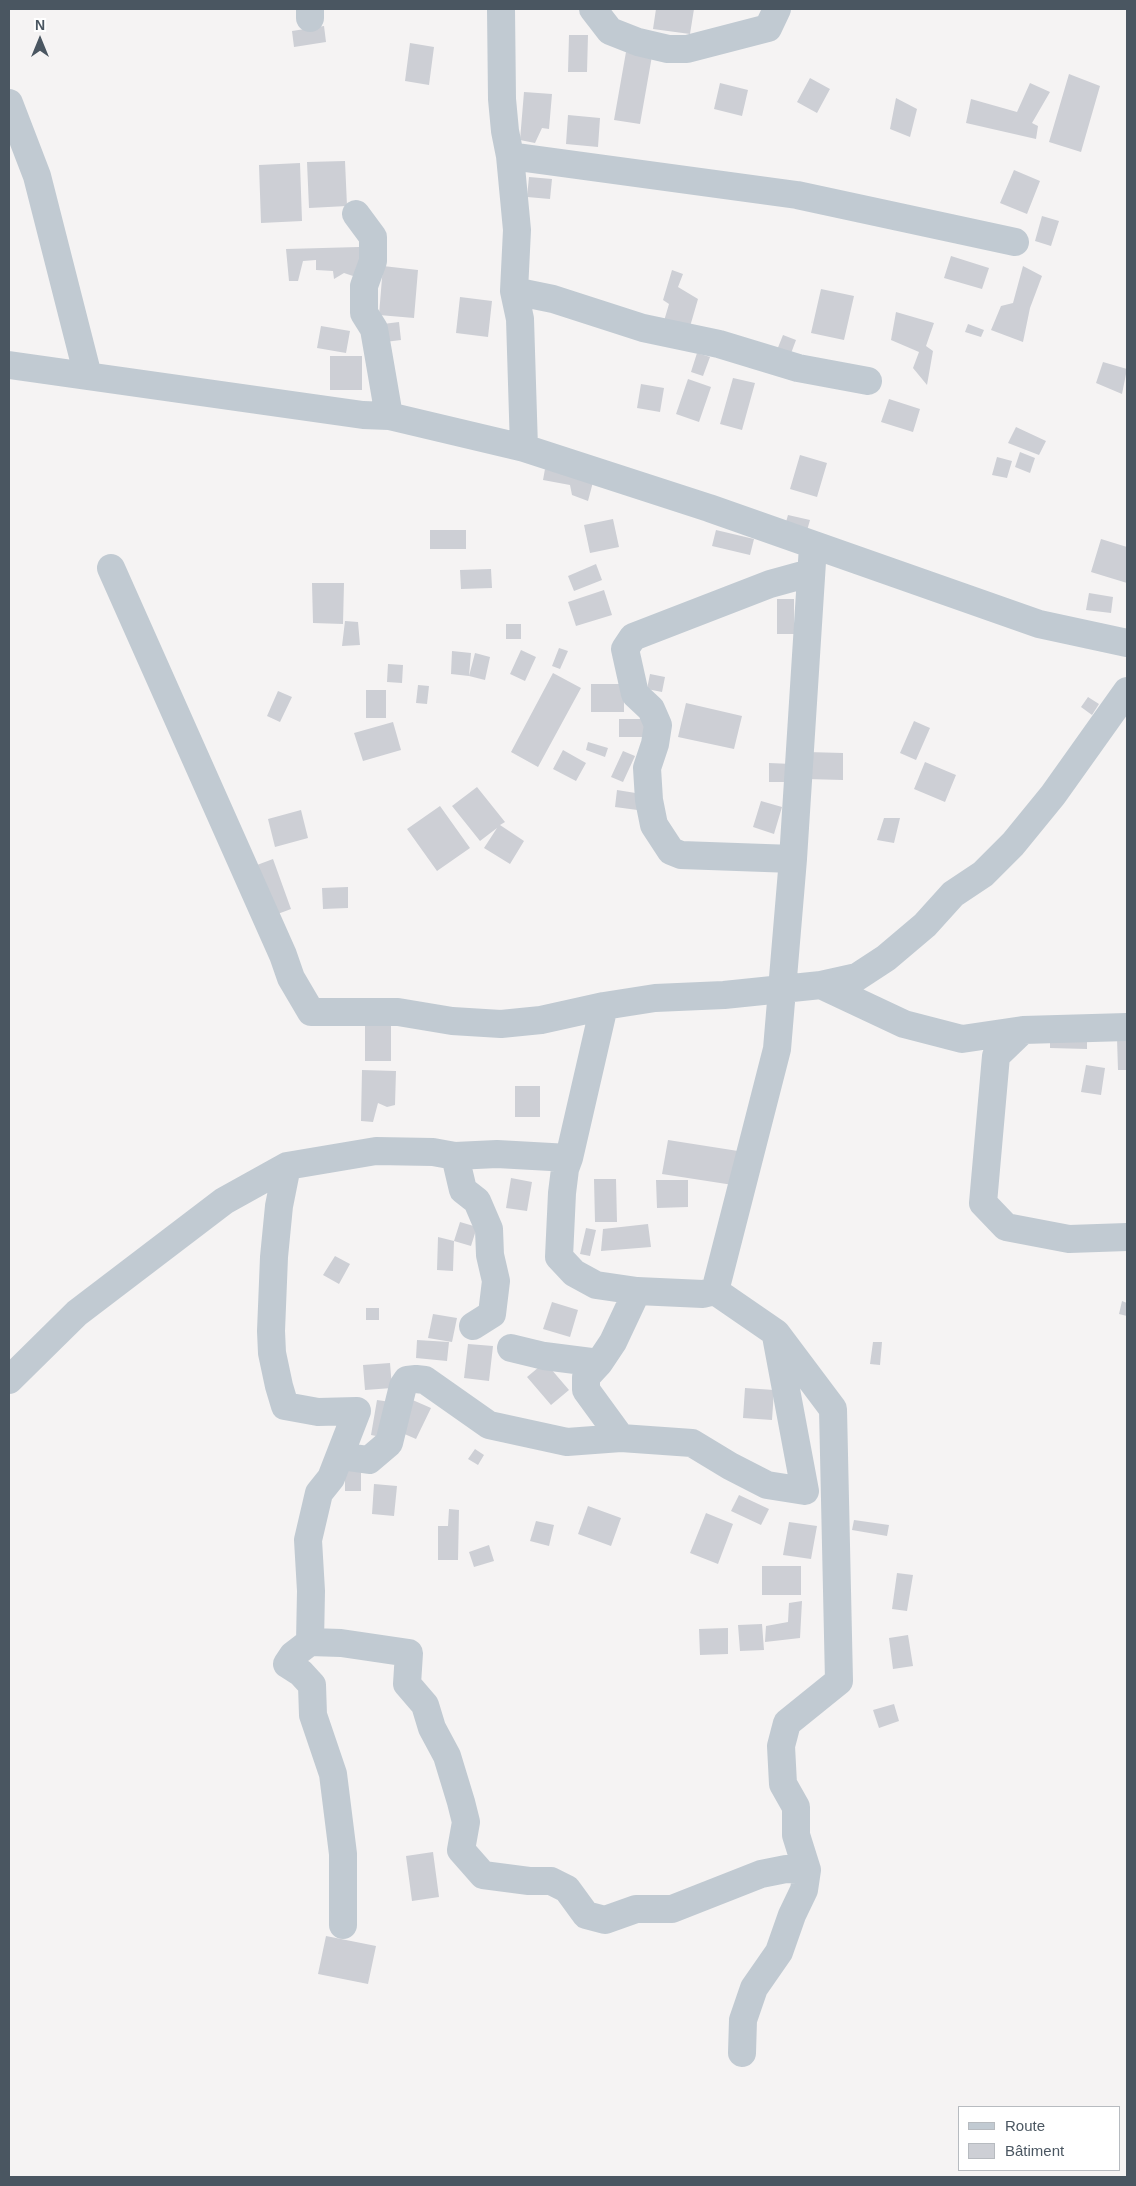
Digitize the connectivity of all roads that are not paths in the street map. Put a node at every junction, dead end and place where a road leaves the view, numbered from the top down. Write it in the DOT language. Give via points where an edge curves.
graph roads {
  1 [pos="500,9"];
  2 [pos="593,9"];
  3 [pos="777,9"];
  4 [pos="9,103"];
  5 [pos="510,156"];
  6 [pos="356,214"];
  7 [pos="1015,242"];
  8 [pos="514,291"];
  9 [pos="9,365"];
  10 [pos="88,376"];
  11 [pos="868,380"];
  12 [pos="389,416"];
  13 [pos="524,448"];
  14 [pos="813,546"];
  15 [pos="112,568"];
  16 [pos="810,573"];
  17 [pos="1127,644"];
  18 [pos="1127,691"];
  19 [pos="792,859"];
  20 [pos="821,985"];
  21 [pos="783,988"];
  22 [pos="604,1006"];
  23 [pos="1127,1027"];
  24 [pos="1023,1030"];
  25 [pos="455,1156"];
  26 [pos="569,1158"];
  27 [pos="287,1166"];
  28 [pos="1127,1237"];
  29 [pos="637,1291"];
  30 [pos="715,1291"];
  31 [pos="473,1326"];
  32 [pos="776,1333"];
  33 [pos="511,1348"];
  34 [pos="599,1363"];
  35 [pos="9,1380"];
  36 [pos="621,1438"];
  37 [pos="340,1456"];
  38 [pos="804,1491"];
  39 [pos="837,1519"];
  40 [pos="310,1642"];
  41 [pos="808,1870"];
  42 [pos="343,1924"];
  43 [pos="742,2053"];
  1 -- 5 [label="street" via="502,99"];
  2 -- 3 [label="street" via="610,31 668,49 687,49 768,28"];
  4 -- 10 [label="street" via="38,176"];
  5 -- 7 [label="street" via="797,195"];
  5 -- 8 [label="street" via="517,230"];
  6 -- 12 [label="street" via="373,237 373,261 364,286 364,313 374,329"];
  8 -- 11 [label="street" via="798,368"];
  8 -- 13 [label="street" via="520,318"];
  9 -- 10 [label="street"];
  10 -- 12 [label="street"];
  12 -- 13 [label="street"];
  13 -- 14 [label="street" via="710,508"];
  14 -- 16 [label="street"];
  14 -- 17 [label="street" via="1039,624"];
  15 -- 22 [label="street" via="291,978 311,1012 398,1012 452,1021 501,1024 541,1020"];
  16 -- 19 [label="street"];
  16 -- 19 [label="street" via="770,584 633,636 626,649 634,694 651,708 658,725 646,768 649,800 654,825 670,851 681,856"];
  18 -- 20 [label="street" via="1053,796 983,874 953,894 925,925 858,978"];
  19 -- 21 [label="street"];
  20 -- 21 [label="street"];
  20 -- 24 [label="street" via="904,1024 962,1039"];
  21 -- 22 [label="street" via="655,998"];
  21 -- 30 [label="street" via="777,1049"];
  22 -- 26 [label="street"];
  23 -- 24 [label="street"];
  24 -- 28 [label="street" via="996,1056 983,1203 1006,1227 1069,1239"];
  25 -- 26 [label="street" via="497,1154"];
  25 -- 27 [label="street" via="433,1152 376,1151"];
  25 -- 31 [label="street" via="463,1190 477,1201 489,1229 496,1282 492,1314"];
  26 -- 29 [label="street" via="562,1193 559,1257 574,1273 596,1285"];
  27 -- 35 [label="street" via="224,1201 77,1313"];
  27 -- 37 [label="street" via="274,1257 272,1353 285,1406 318,1412 357,1411"];
  29 -- 30 [label="street" via="703,1294"];
  29 -- 34 [label="street" via="613,1342"];
  30 -- 32 [label="street"];
  32 -- 38 [label="street"];
  32 -- 39 [label="street" via="833,1409"];
  33 -- 34 [label="street"];
  34 -- 36 [label="street" via="586,1376 586,1390"];
  36 -- 37 [label="street" via="567,1442 489,1425 425,1380 416,1379 407,1380 403,1386 389,1443 369,1460"];
  36 -- 38 [label="street" via="692,1443 767,1485"];
  37 -- 40 [label="street" via="331,1478 320,1493 308,1540"];
  38 -- 39 [label="street" via="821,1500"];
  39 -- 41 [label="street" via="839,1680 787,1723 780,1746 783,1784 796,1807 796,1835"];
  40 -- 41 [label="street" via="409,1653 407,1684 425,1705 432,1728 447,1756 466,1822 461,1850 483,1874 551,1881 567,1889 586,1915 605,1920 636,1909 672,1909 761,1874 786,1869"];
  40 -- 42 [label="street" via="292,1655 287,1664 312,1685 313,1715 333,1774 343,1854"];
  41 -- 43 [label="street" via="804,1890 779,1952 754,1988 743,2020"];
}
